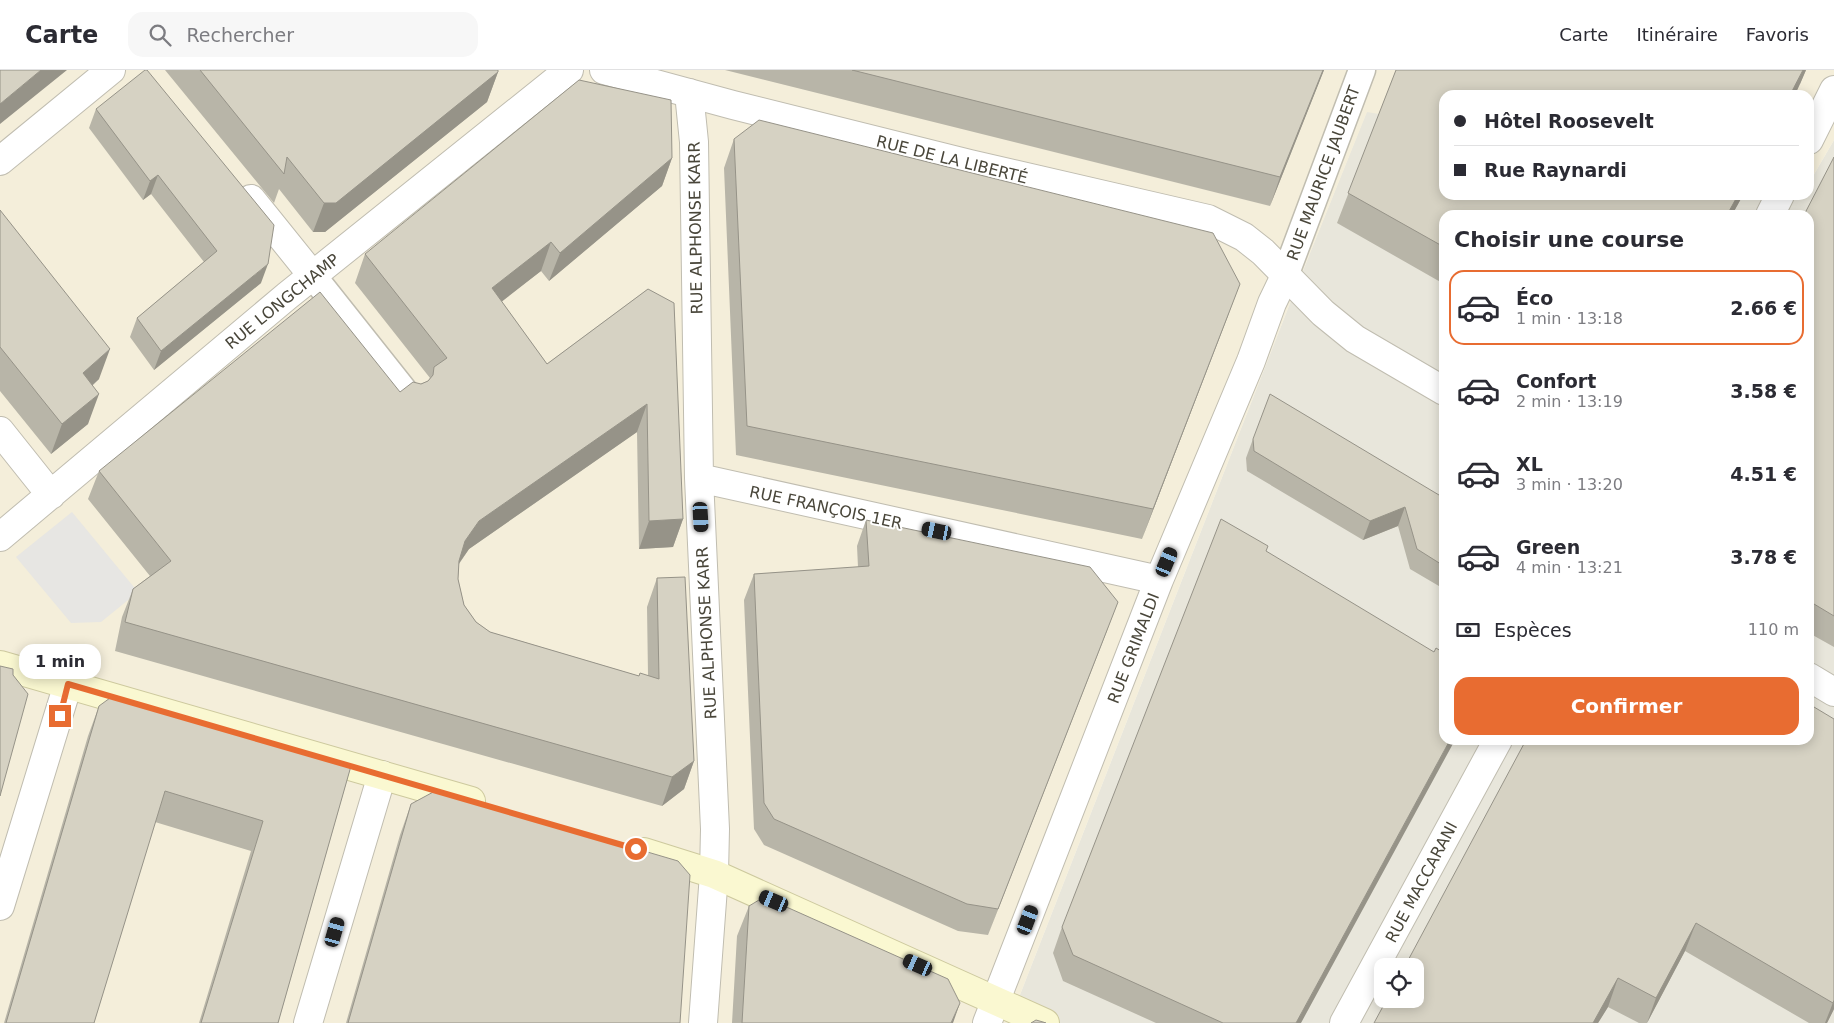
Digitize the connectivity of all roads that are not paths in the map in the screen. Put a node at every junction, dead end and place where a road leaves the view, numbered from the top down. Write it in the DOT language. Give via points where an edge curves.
graph roads {
  1 [pos="111,70"];
  2 [pos="569,70"];
  3 [pos="604,70"];
  4 [pos="1362,70"];
  5 [pos="1834,90"];
  6 [pos="689,93"];
  7 [pos="1814,130"];
  8 [pos="0,161"];
  9 [pos="233,178"];
  10 [pos="313,276"];
  11 [pos="1285,276"];
  12 [pos="1439,388"];
  13 [pos="408,397"];
  14 [pos="0,431"];
  15 [pos="699,478"];
  16 [pos="51,494"];
  17 [pos="0,537"];
  18 [pos="1159,580"];
  19 [pos="0,665"];
  20 [pos="1814,680"];
  21 [pos="68,684"];
  22 [pos="1834,692"];
  23 [pos="1495,745"];
  24 [pos="382,775"];
  25 [pos="494,808"];
  26 [pos="625,846"];
  27 [pos="714,874"];
  28 [pos="0,906"];
  29 [pos="991,1012"];
  30 [pos="308,1023"];
  31 [pos="703,1023"];
  32 [pos="1045,1023"];
  33 [pos="1344,1023"];
  1 -- 8 [label="street"];
  2 -- 10 [label="street, RUE LONGCHAMP"];
  3 -- 6 [label="street, RUE DE LA LIBERTÉ"];
  4 -- 11 [label="street, RUE MAURICE JAUBERT"];
  5 -- 7 [label="street"];
  6 -- 11 [label="street, RUE DE LA LIBERTÉ" via="970,164 1208,219 1244,237 1264,252"];
  6 -- 15 [label="street, RUE ALPHONSE KARR" via="694,142"];
  9 -- 10 [label="street"];
  10 -- 13 [label="street"];
  10 -- 16 [label="street, RUE LONGCHAMP"];
  11 -- 12 [label="street, RUE DE LA LIBERTÉ" via="1355,339"];
  11 -- 18 [label="street, RUE GRIMALDI"];
  14 -- 16 [label="street"];
  15 -- 18 [label="street, RUE FRANÇOIS 1ER"];
  15 -- 27 [label="street, RUE ALPHONSE KARR" via="715,821"];
  16 -- 17 [label="street, RUE LONGCHAMP"];
  18 -- 29 [label="street, RUE GRIMALDI"];
  19 -- 21 [label="main road"];
  20 -- 22 [label="street"];
  21 -- 24 [label="main road"];
  21 -- 28 [label="street"];
  23 -- 33 [label="street, RUE MACCARANI"];
  24 -- 25 [label="main road"];
  24 -- 30 [label="street"];
  26 -- 27 [label="main road"];
  27 -- 29 [label="main road"];
  27 -- 31 [label="street, RUE ALPHONSE KARR"];
  29 -- 32 [label="main road"];
}
